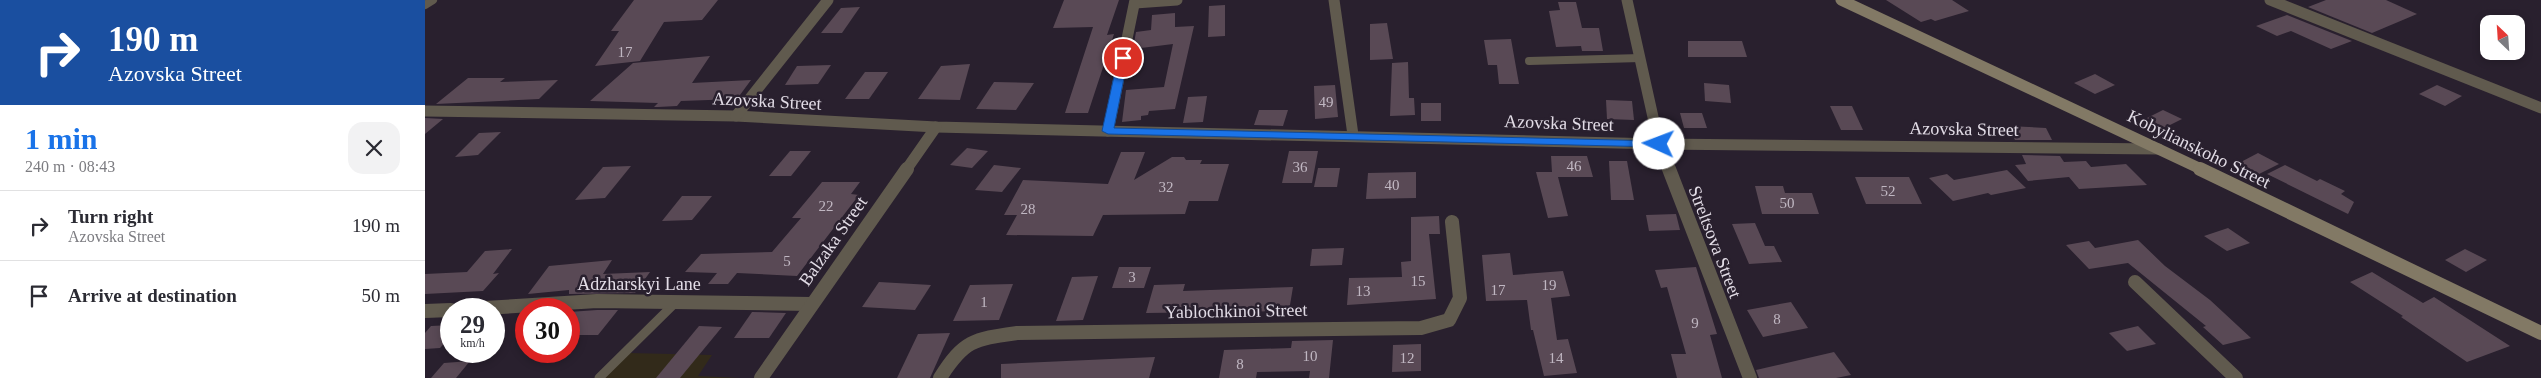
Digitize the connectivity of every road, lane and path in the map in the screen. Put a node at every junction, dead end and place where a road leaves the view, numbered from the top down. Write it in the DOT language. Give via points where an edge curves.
graph roads {
  1 [pos="433,0"];
  2 [pos="828,0"];
  3 [pos="1177,0"];
  4 [pos="1334,0"];
  5 [pos="1627,0"];
  6 [pos="1841,0"];
  7 [pos="2270,0"];
  8 [pos="1135,2"];
  9 [pos="425,5"];
  10 [pos="1641,58"];
  11 [pos="1529,61"];
  12 [pos="2541,108"];
  13 [pos="425,112"];
  14 [pos="736,116"];
  15 [pos="937,126"];
  16 [pos="1108,131"];
  17 [pos="1353,135"];
  18 [pos="1659,144"];
  19 [pos="2159,149"];
  20 [pos="1452,222"];
  21 [pos="2135,282"];
  22 [pos="676,302"];
  23 [pos="811,304"];
  24 [pos="505,307"];
  25 [pos="440,311"];
  26 [pos="425,312"];
  27 [pos="2541,333"];
  28 [pos="599,378"];
  29 [pos="761,378"];
  30 [pos="939,378"];
  31 [pos="1750,378"];
  32 [pos="2236,378"];
  1 -- 9 [label="lane"];
  2 -- 14 [label="street"];
  3 -- 8 [label="street"];
  4 -- 17 [label="street"];
  5 -- 10 [label="street, Streltsova Street"];
  6 -- 19 [label="main road, Kobylianskoho Street"];
  7 -- 12 [label="street"];
  8 -- 16 [label="street"];
  10 -- 11 [label="lane"];
  10 -- 18 [label="street, Streltsova Street"];
  13 -- 14 [label="street, Azovska Street"];
  14 -- 15 [label="street, Azovska Street"];
  15 -- 16 [label="street, Azovska Street"];
  15 -- 23 [label="street, Balzaka Street"];
  16 -- 17 [label="street, Azovska Street"];
  17 -- 18 [label="street, Azovska Street"];
  18 -- 19 [label="street, Azovska Street"];
  18 -- 31 [label="street, Streltsova Street"];
  19 -- 27 [label="main road, Kobylianskoho Street"];
  20 -- 30 [label="street, Yablochkinoi Street" via="1460,298 1449,320 1421,328 1017,333 979,338 965,345 955,353"];
  21 -- 32 [label="street"];
  22 -- 23 [label="street, Adzharskyi Lane"];
  22 -- 24 [label="street, Adzharskyi Lane" via="597,301"];
  22 -- 28 [label="lane"];
  23 -- 29 [label="street, Balzaka Street"];
  25 -- 26 [label="street"];
}
